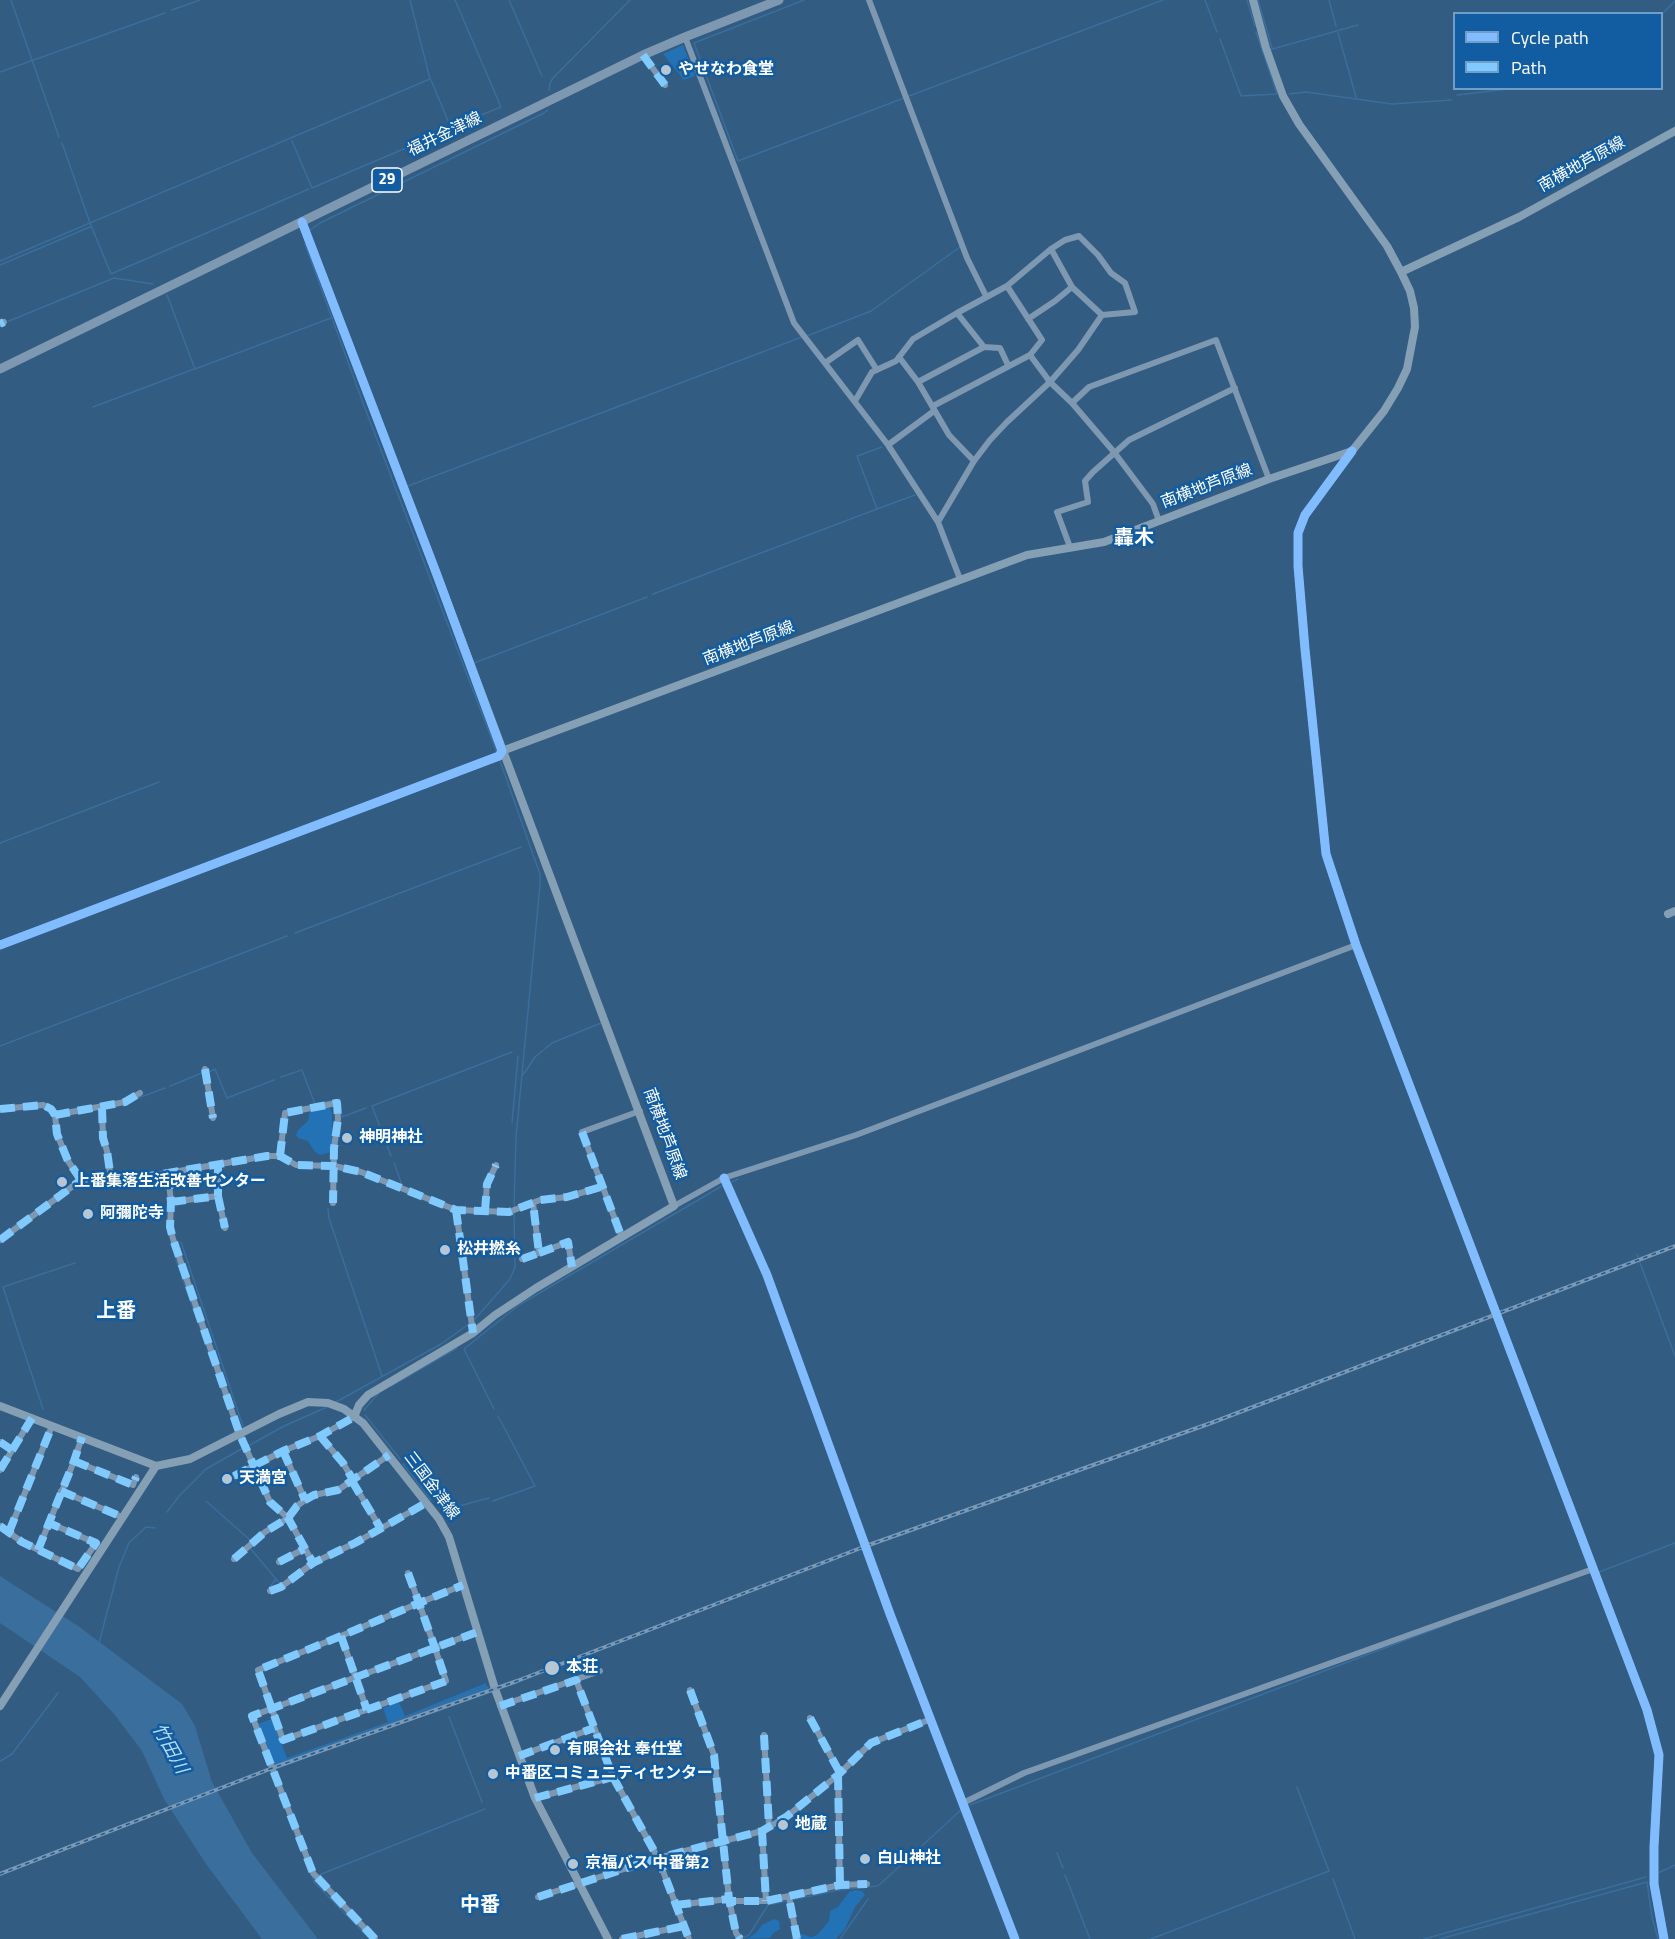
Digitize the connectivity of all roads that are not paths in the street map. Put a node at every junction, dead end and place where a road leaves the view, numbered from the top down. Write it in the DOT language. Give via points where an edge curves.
graph roads {
  1 [pos="779,0"];
  2 [pos="870,0"];
  3 [pos="1253,0"];
  4 [pos="685,37"];
  5 [pos="643,55"];
  6 [pos="665,86"];
  7 [pos="1675,131"];
  8 [pos="302,222"];
  9 [pos="1051,249"];
  10 [pos="1401,272"];
  11 [pos="1006,286"];
  12 [pos="1072,287"];
  13 [pos="986,296"];
  14 [pos="957,313"];
  15 [pos="1102,315"];
  16 [pos="1028,319"];
  17 [pos="984,347"];
  18 [pos="1030,355"];
  19 [pos="899,357"];
  20 [pos="825,363"];
  21 [pos="1008,365"];
  22 [pos="0,369"];
  23 [pos="877,370"];
  24 [pos="918,382"];
  25 [pos="1050,382"];
  26 [pos="1235,388"];
  27 [pos="855,401"];
  28 [pos="1072,403"];
  29 [pos="933,408"];
  30 [pos="888,445"];
  31 [pos="1352,451"];
  32 [pos="1114,452"];
  33 [pos="974,461"];
  34 [pos="1269,479"];
  35 [pos="1159,521"];
  36 [pos="938,522"];
  37 [pos="1070,547"];
  38 [pos="960,579"];
  39 [pos="498,755"];
  40 [pos="0,945"];
  41 [pos="1356,945"];
  42 [pos="205,1069"];
  43 [pos="141,1093"];
  44 [pos="102,1107"];
  45 [pos="0,1109"];
  46 [pos="640,1111"];
  47 [pos="55,1115"];
  48 [pos="213,1118"];
  49 [pos="280,1156"];
  50 [pos="218,1164"];
  51 [pos="496,1165"];
  52 [pos="334,1166"];
  53 [pos="168,1174"];
  54 [pos="724,1178"];
  55 [pos="111,1179"];
  56 [pos="81,1180"];
  57 [pos="602,1187"];
  58 [pos="218,1196"];
  59 [pos="171,1202"];
  60 [pos="333,1203"];
  61 [pos="533,1203"];
  62 [pos="674,1206"];
  63 [pos="456,1210"];
  64 [pos="485,1211"];
  65 [pos="225,1228"];
  66 [pos="622,1238"];
  67 [pos="0,1240"];
  68 [pos="539,1253"];
  69 [pos="522,1259"];
  70 [pos="572,1267"];
  71 [pos="473,1333"];
  72 [pos="0,1406"];
  73 [pos="354,1417"];
  74 [pos="32,1418"];
  75 [pos="52,1426"];
  76 [pos="240,1435"];
  77 [pos="320,1436"];
  78 [pos="82,1437"];
  79 [pos="0,1442"];
  80 [pos="12,1450"];
  81 [pos="283,1451"];
  82 [pos="389,1455"];
  83 [pos="74,1461"];
  84 [pos="255,1465"];
  85 [pos="156,1466"];
  86 [pos="0,1470"];
  87 [pos="234,1476"];
  88 [pos="136,1477"];
  89 [pos="353,1481"];
  90 [pos="62,1491"];
  91 [pos="305,1500"];
  92 [pos="426,1503"];
  93 [pos="122,1517"];
  94 [pos="288,1518"];
  95 [pos="49,1523"];
  96 [pos="0,1526"];
  97 [pos="381,1529"];
  98 [pos="9,1532"];
  99 [pos="304,1549"];
  100 [pos="38,1550"];
  101 [pos="234,1559"];
  102 [pos="279,1562"];
  103 [pos="313,1563"];
  104 [pos="1593,1569"];
  105 [pos="408,1573"];
  106 [pos="463,1585"];
  107 [pos="270,1591"];
  108 [pos="419,1603"];
  109 [pos="477,1632"];
  110 [pos="341,1636"];
  111 [pos="435,1648"];
  112 [pos="600,1671"];
  113 [pos="356,1677"];
  114 [pos="576,1680"];
  115 [pos="690,1690"];
  116 [pos="0,1706"];
  117 [pos="500,1706"];
  118 [pos="272,1708"];
  119 [pos="367,1710"];
  120 [pos="810,1718"];
  121 [pos="931,1719"];
  122 [pos="594,1728"];
  123 [pos="764,1735"];
  124 [pos="519,1756"];
  125 [pos="839,1774"];
  126 [pos="613,1777"];
  127 [pos="535,1798"];
  128 [pos="963,1803"];
  129 [pos="768,1826"];
  130 [pos="762,1831"];
  131 [pos="724,1842"];
  132 [pos="658,1858"];
  133 [pos="580,1883"];
  134 [pos="867,1884"];
  135 [pos="840,1885"];
  136 [pos="538,1897"];
  137 [pos="729,1899"];
  138 [pos="790,1899"];
  139 [pos="766,1901"];
  140 [pos="676,1905"];
  141 [pos="684,1926"];
  142 [pos="375,1939"];
  143 [pos="608,1939"];
  144 [pos="622,1939"];
  145 [pos="689,1939"];
  146 [pos="740,1939"];
  147 [pos="797,1939"];
  148 [pos="1015,1939"];
  149 [pos="1664,1939"];
  1 -- 4 [label="main road, 福井金津線 / 29"];
  2 -- 13 [label="street" via="947,207"];
  3 -- 10 [label="main road" via="1283,96"];
  4 -- 5 [label="main road, 福井金津線 / 29"];
  4 -- 20 [label="street" via="794,323"];
  5 -- 6 [label="street"];
  5 -- 8 [label="main road, 福井金津線 / 29"];
  7 -- 10 [label="main road, 南横地芦原線" via="1519,217"];
  8 -- 22 [label="main road, 福井金津線 / 29"];
  8 -- 39 [label="main road" via="438,575"];
  9 -- 11 [label="street"];
  9 -- 12 [label="street"];
  9 -- 15 [label="street" via="1079,236 1125,283 1135,312"];
  10 -- 31 [label="main road" via="1414,308 1415,327 1407,369 1384,411"];
  11 -- 13 [label="street"];
  11 -- 16 [label="street"];
  12 -- 15 [label="street"];
  12 -- 16 [label="street"];
  13 -- 14 [label="street"];
  14 -- 17 [label="street"];
  14 -- 19 [label="street" via="913,339"];
  15 -- 25 [label="street"];
  16 -- 18 [label="street" via="1042,340"];
  17 -- 21 [label="street" via="1000,348"];
  17 -- 24 [label="street"];
  18 -- 21 [label="street"];
  18 -- 25 [label="street"];
  19 -- 23 [label="street"];
  19 -- 24 [label="street"];
  20 -- 23 [label="street" via="858,340"];
  20 -- 27 [label="street"];
  21 -- 29 [label="street"];
  23 -- 27 [label="street"];
  24 -- 29 [label="street"];
  25 -- 28 [label="street"];
  25 -- 33 [label="street" via="1007,422"];
  26 -- 28 [label="street" via="1216,340 1089,387"];
  26 -- 32 [label="street" via="1130,440"];
  26 -- 34 [label="street"];
  27 -- 30 [label="street"];
  28 -- 32 [label="street"];
  29 -- 30 [label="street"];
  29 -- 33 [label="street" via="949,435"];
  30 -- 36 [label="street"];
  31 -- 34 [label="main road, 南横地芦原線"];
  31 -- 41 [label="main road" via="1305,515 1298,533 1298,566 1326,854"];
  32 -- 35 [label="street" via="1153,504"];
  32 -- 37 [label="street" via="1085,481 1088,502 1057,512"];
  33 -- 36 [label="street"];
  34 -- 35 [label="main road, 南横地芦原線"];
  35 -- 37 [label="main road, 南横地芦原線" via="1104,542"];
  36 -- 38 [label="street"];
  37 -- 38 [label="main road, 南横地芦原線" via="1027,555"];
  38 -- 39 [label="main road, 南横地芦原線"];
  39 -- 40 [label="main road"];
  39 -- 46 [label="main road, 南横地芦原線"];
  41 -- 54 [label="street" via="856,1135"];
  41 -- 104 [label="main road"];
  42 -- 48 [label="street"];
  43 -- 44 [label="street" via="125,1102"];
  44 -- 47 [label="street"];
  44 -- 55 [label="street"];
  45 -- 47 [label="street" via="43,1105"];
  46 -- 57 [label="street" via="582,1132"];
  46 -- 62 [label="main road, 南横地芦原線"];
  47 -- 56 [label="street" via="57,1134"];
  49 -- 50 [label="street"];
  49 -- 52 [label="street" via="296,1165"];
  49 -- 52 [label="street" via="285,1113 337,1103"];
  50 -- 53 [label="street"];
  50 -- 58 [label="street"];
  51 -- 64 [label="street" via="487,1184"];
  52 -- 60 [label="street"];
  52 -- 63 [label="street" via="361,1172"];
  53 -- 55 [label="street"];
  53 -- 59 [label="street"];
  54 -- 62 [label="street"];
  54 -- 121 [label="street" via="766,1275"];
  55 -- 56 [label="street"];
  56 -- 67 [label="street"];
  57 -- 61 [label="street"];
  57 -- 66 [label="street"];
  58 -- 59 [label="street"];
  58 -- 65 [label="street"];
  59 -- 76 [label="street" via="173,1239"];
  61 -- 64 [label="street" via="509,1212"];
  61 -- 68 [label="street"];
  62 -- 66 [label="main road, 南横地芦原線"];
  63 -- 64 [label="street"];
  63 -- 71 [label="street"];
  66 -- 70 [label="main road, 南横地芦原線"];
  68 -- 69 [label="street"];
  68 -- 70 [label="street" via="568,1242"];
  70 -- 71 [label="main road, 南横地芦原線"];
  71 -- 73 [label="main road, 南横地芦原線" via="368,1395"];
  72 -- 74 [label="main road"];
  73 -- 76 [label="main road, 三国金津線" via="328,1403 309,1402"];
  73 -- 77 [label="street"];
  73 -- 82 [label="main road, 三国金津線"];
  74 -- 75 [label="main road"];
  74 -- 80 [label="street"];
  75 -- 78 [label="main road"];
  75 -- 98 [label="street"];
  76 -- 84 [label="street"];
  76 -- 85 [label="main road, 三国金津線" via="190,1459"];
  77 -- 81 [label="street"];
  77 -- 89 [label="street"];
  78 -- 83 [label="street"];
  78 -- 85 [label="main road"];
  79 -- 80 [label="street"];
  80 -- 86 [label="street"];
  81 -- 84 [label="street"];
  81 -- 91 [label="street"];
  82 -- 89 [label="street"];
  82 -- 92 [label="main road, 三国金津線"];
  83 -- 88 [label="street" via="133,1485"];
  83 -- 90 [label="street"];
  84 -- 87 [label="street"];
  84 -- 94 [label="street" via="270,1502"];
  85 -- 93 [label="main road"];
  89 -- 91 [label="street"];
  89 -- 97 [label="street"];
  90 -- 93 [label="street"];
  90 -- 95 [label="street"];
  91 -- 94 [label="street"];
  92 -- 97 [label="street"];
  92 -- 106 [label="main road, 三国金津線" via="449,1537"];
  93 -- 116 [label="main road"];
  94 -- 99 [label="street"];
  94 -- 101 [label="street"];
  95 -- 100 [label="street"];
  95 -- 100 [label="street" via="96,1543 78,1569"];
  96 -- 98 [label="street"];
  97 -- 103 [label="street"];
  98 -- 100 [label="street"];
  99 -- 102 [label="street"];
  99 -- 103 [label="street"];
  103 -- 107 [label="street"];
  104 -- 128 [label="street" via="1024,1773"];
  104 -- 149 [label="main road" via="1647,1710 1659,1755 1654,1875"];
  105 -- 108 [label="street"];
  106 -- 108 [label="street"];
  106 -- 109 [label="main road, 三国金津線"];
  108 -- 110 [label="street"];
  108 -- 111 [label="street"];
  109 -- 111 [label="street"];
  109 -- 117 [label="main road, 三国金津線"];
  110 -- 113 [label="street"];
  110 -- 118 [label="street" via="258,1670"];
  111 -- 113 [label="street"];
  111 -- 119 [label="street" via="446,1681"];
  112 -- 114 [label="street"];
  113 -- 118 [label="street"];
  113 -- 119 [label="street"];
  114 -- 117 [label="street"];
  114 -- 122 [label="street"];
  115 -- 131 [label="street" via="714,1755"];
  117 -- 124 [label="main road, 三国金津線"];
  118 -- 119 [label="street" via="283,1740"];
  118 -- 142 [label="street" via="252,1716 313,1873"];
  120 -- 125 [label="street"];
  121 -- 125 [label="street" via="871,1743"];
  121 -- 128 [label="street"];
  122 -- 124 [label="street"];
  122 -- 126 [label="street"];
  123 -- 129 [label="street"];
  124 -- 127 [label="main road, 三国金津線"];
  125 -- 129 [label="street" via="786,1817"];
  125 -- 135 [label="street"];
  126 -- 127 [label="street"];
  126 -- 132 [label="street"];
  127 -- 133 [label="main road, 三国金津線"];
  128 -- 148 [label="street"];
  129 -- 130 [label="street"];
  130 -- 131 [label="street"];
  130 -- 139 [label="street"];
  131 -- 132 [label="street"];
  131 -- 137 [label="street"];
  132 -- 133 [label="street"];
  132 -- 140 [label="street"];
  133 -- 136 [label="street"];
  133 -- 143 [label="main road, 三国金津線"];
  134 -- 135 [label="street"];
  135 -- 138 [label="street"];
  137 -- 139 [label="street"];
  137 -- 140 [label="street"];
  137 -- 146 [label="street"];
  138 -- 139 [label="street"];
  138 -- 147 [label="street"];
  140 -- 141 [label="street"];
  141 -- 144 [label="street"];
  141 -- 145 [label="street"];
}
